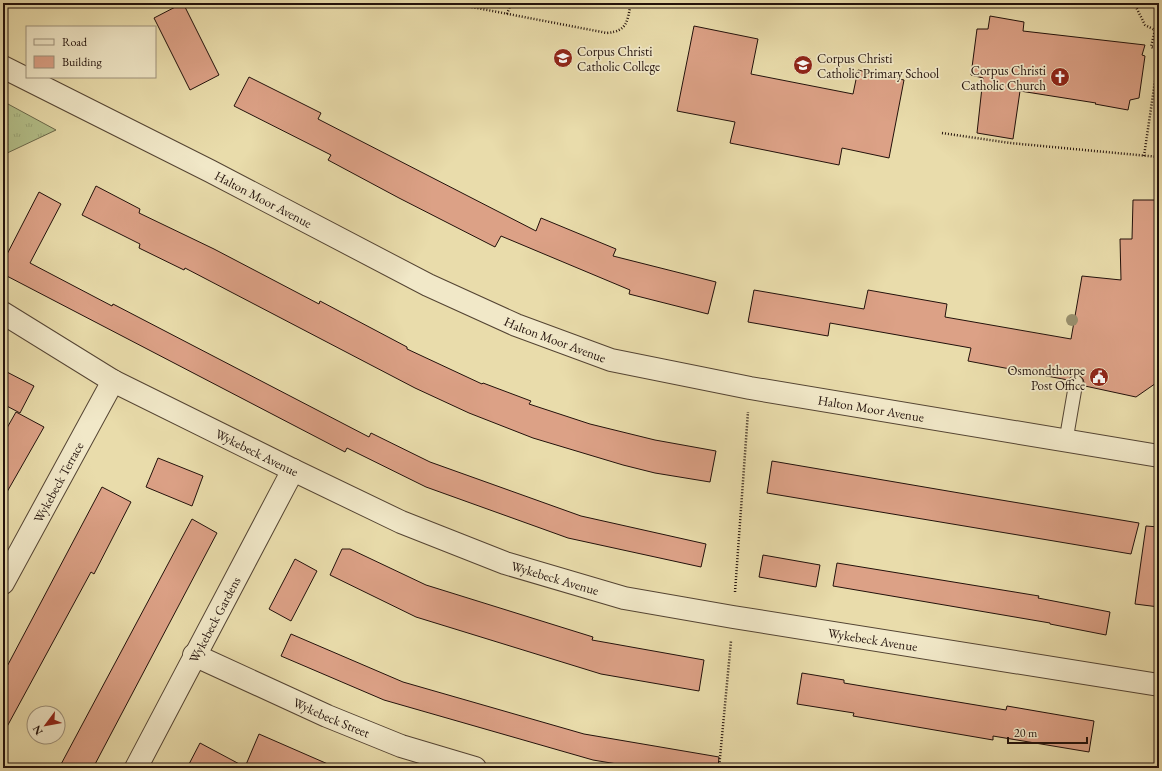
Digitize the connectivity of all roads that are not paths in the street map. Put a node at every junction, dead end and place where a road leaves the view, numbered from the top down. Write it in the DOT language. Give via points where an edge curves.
graph roads {
  1 [pos="3,67"];
  2 [pos="3,313"];
  3 [pos="113,380"];
  4 [pos="1076,382"];
  5 [pos="1066,440"];
  6 [pos="1159,456"];
  7 [pos="293,470"];
  8 [pos="10,552"];
  9 [pos="3,583"];
  10 [pos="194,655"];
  11 [pos="1159,685"];
  12 [pos="136,768"];
  13 [pos="474,768"];
  1 -- 5 [label="street, Halton Moor Avenue" via="210,170 428,285 516,325 611,360 750,388"];
  2 -- 3 [label="street, Wykebeck Avenue"];
  3 -- 7 [label="street, Wykebeck Avenue"];
  3 -- 8 [label="street, Wykebeck Terrace"];
  4 -- 5 [label="lane"];
  5 -- 6 [label="street, Halton Moor Avenue"];
  7 -- 10 [label="street, Wykebeck Gardens"];
  7 -- 11 [label="street, Wykebeck Avenue" via="401,522 505,563 624,598"];
  8 -- 9 [label="street, Wykebeck Terrace"];
  10 -- 12 [label="street, Wykebeck Gardens"];
  10 -- 13 [label="street, Wykebeck Street" via="327,716 402,746"];
}
